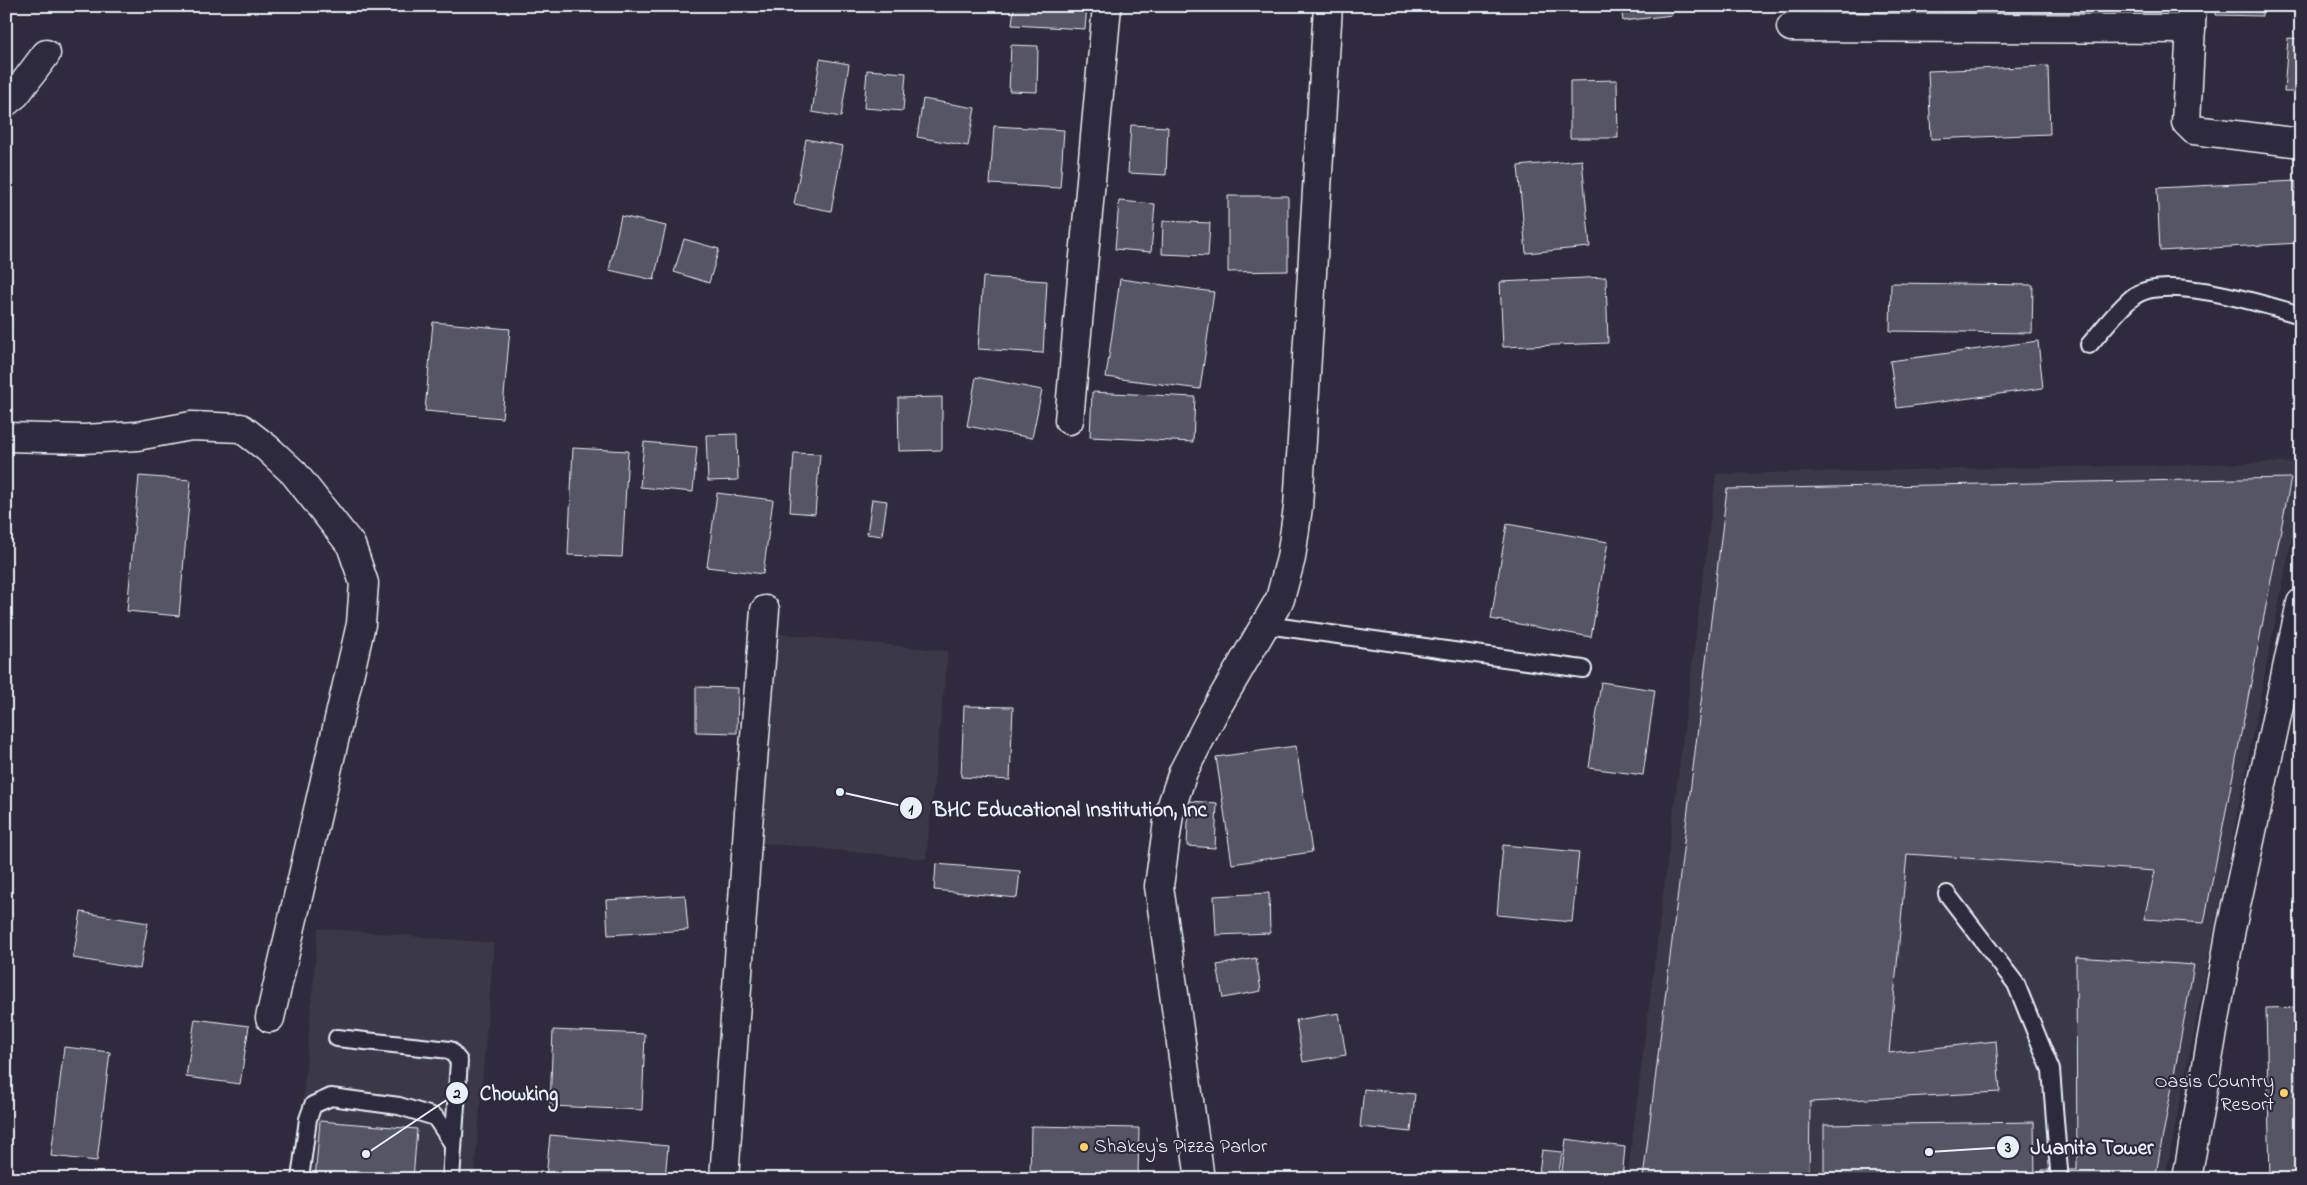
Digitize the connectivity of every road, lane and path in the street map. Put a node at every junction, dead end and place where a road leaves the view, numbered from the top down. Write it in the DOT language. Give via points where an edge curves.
graph roads {
  1 [pos="1107,6"];
  2 [pos="1328,6"];
  3 [pos="2192,18"];
  4 [pos="1791,26"];
  5 [pos="46,54"];
  6 [pos="6,102"];
  7 [pos="2301,143"];
  8 [pos="2301,315"];
  9 [pos="2089,345"];
  10 [pos="1068,420"];
  11 [pos="6,437"];
  12 [pos="2301,603"];
  13 [pos="765,610"];
  14 [pos="1266,625"];
  15 [pos="1582,669"];
  16 [pos="1946,894"];
  17 [pos="270,1018"];
  18 [pos="337,1038"];
  19 [pos="454,1144"];
  20 [pos="2059,1170"];
  21 [pos="300,1179"];
  22 [pos="451,1179"];
  23 [pos="724,1179"];
  24 [pos="1200,1179"];
  25 [pos="2187,1179"];
  1 -- 10 [label="street"];
  2 -- 14 [label="street" via="1298,507 1291,558 1280,599"];
  3 -- 4 [label="street"];
  3 -- 7 [label="street" via="2186,122 2194,130"];
  5 -- 6 [label="street" via="16,94"];
  8 -- 9 [label="lane" via="2215,293 2150,288 2134,296"];
  11 -- 17 [label="street" via="83,440 137,436 191,426 241,428 294,473 351,545 364,583 362,624"];
  12 -- 25 [label="street" via="2231,929"];
  13 -- 23 [label="street"];
  14 -- 15 [label="lane"];
  14 -- 24 [label="street" via="1183,772 1169,814 1159,886"];
  16 -- 20 [label="lane" via="2016,984 2051,1070"];
  18 -- 19 [label="lane" via="450,1050 459,1061"];
  19 -- 21 [label="lane" via="435,1117 399,1106 332,1097 313,1105 308,1119"];
  19 -- 22 [label="lane"];
}
